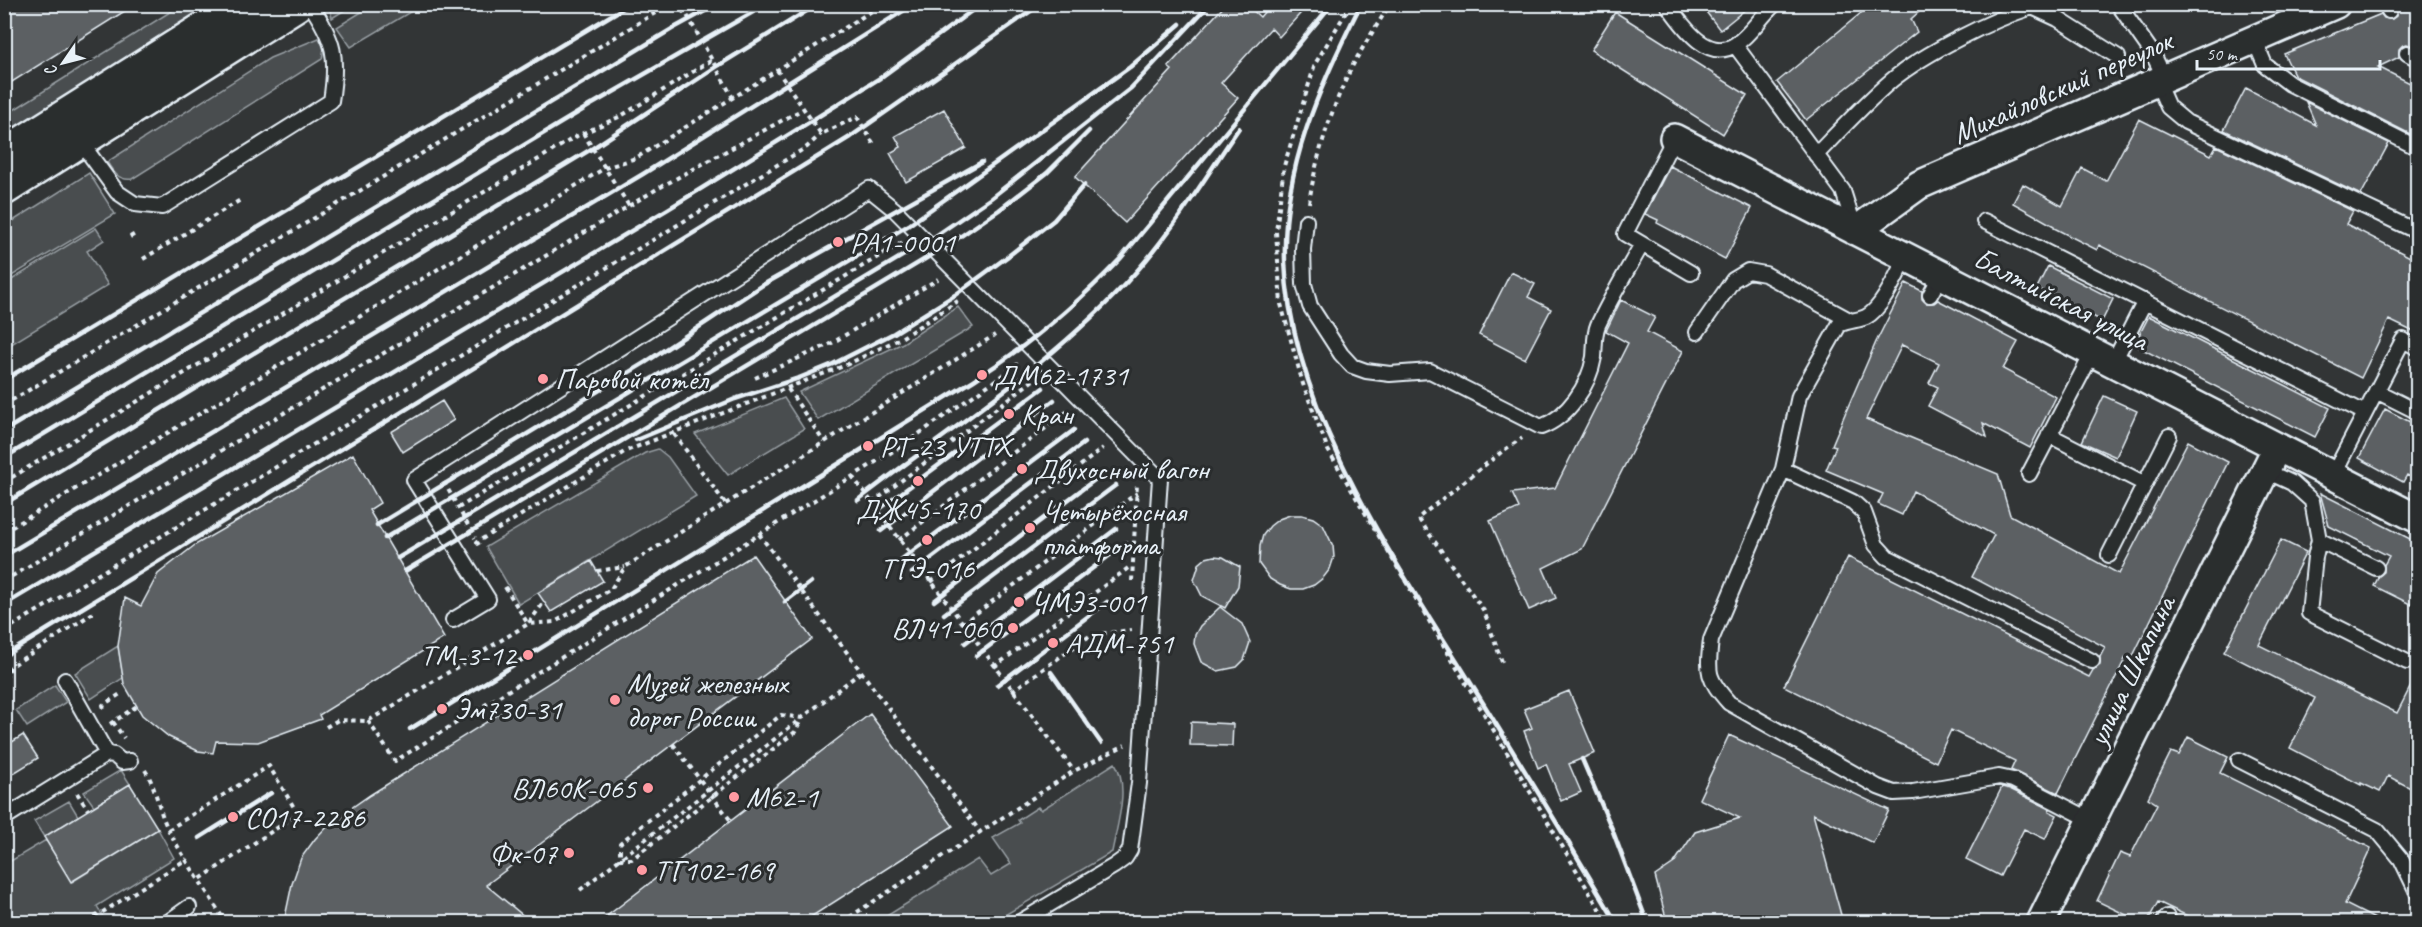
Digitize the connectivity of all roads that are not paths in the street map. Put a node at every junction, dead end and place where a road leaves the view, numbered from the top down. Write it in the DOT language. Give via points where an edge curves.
graph roads {
  1 [pos="244,4"];
  2 [pos="296,4"];
  3 [pos="310,4"];
  4 [pos="1667,4"];
  5 [pos="1775,4"];
  6 [pos="2118,4"];
  7 [pos="2336,4"];
  8 [pos="2254,39"];
  9 [pos="1735,45"];
  10 [pos="2118,57"];
  11 [pos="2161,80"];
  12 [pos="1674,138"];
  13 [pos="80,141"];
  14 [pos="2418,148"];
  15 [pos="4,155"];
  16 [pos="1816,155"];
  17 [pos="4,188"];
  18 [pos="1306,221"];
  19 [pos="1984,221"];
  20 [pos="1855,231"];
  21 [pos="2418,232"];
  22 [pos="1642,244"];
  23 [pos="1906,257"];
  24 [pos="1691,273"];
  25 [pos="2145,301"];
  26 [pos="1849,320"];
  27 [pos="1697,332"];
  28 [pos="2418,348"];
  29 [pos="2103,358"];
  30 [pos="2376,391"];
  31 [pos="2418,412"];
  32 [pos="2365,413"];
  33 [pos="2049,435"];
  34 [pos="2169,436"];
  35 [pos="2272,459"];
  36 [pos="1782,469"];
  37 [pos="2029,474"];
  38 [pos="2333,475"];
  39 [pos="2145,484"];
  40 [pos="2418,519"];
  41 [pos="2319,540"];
  42 [pos="2109,555"];
  43 [pos="2376,568"];
  44 [pos="453,620"];
  45 [pos="2092,661"];
  46 [pos="2407,662"];
  47 [pos="65,680"];
  48 [pos="107,754"];
  49 [pos="133,759"];
  50 [pos="2239,760"];
  51 [pos="4,818"];
  52 [pos="2094,820"];
  53 [pos="2418,894"];
  54 [pos="189,907"];
  55 [pos="168,922"];
  56 [pos="1020,922"];
  57 [pos="2041,922"];
  1 -- 15 [label="main road"];
  2 -- 13 [label="main road"];
  3 -- 13 [label="lane" via="326,27 334,54 336,70 331,100 162,207 135,204 117,192"];
  4 -- 9 [label="lane" via="1688,32 1703,44 1719,50"];
  5 -- 9 [label="lane"];
  6 -- 11 [label="lane" via="2153,54"];
  7 -- 8 [label="street, Михайловский переулок"];
  8 -- 11 [label="street, Михайловский переулок"];
  8 -- 14 [label="lane" via="2265,65 2290,84"];
  9 -- 16 [label="lane"];
  10 -- 16 [label="lane" via="2058,19 2032,8 2007,15 1935,52 1894,79"];
  11 -- 20 [label="street, Михайловский переулок" via="1919,185"];
  11 -- 21 [label="lane" via="2168,107 2186,122"];
  12 -- 20 [label="street, Балтийская улица"];
  12 -- 22 [label="lane" via="1625,234"];
  13 -- 17 [label="main road"];
  16 -- 20 [label="lane" via="1844,191"];
  18 -- 22 [label="lane" via="1304,284 1310,306 1352,366 1389,374 1430,371 1540,427 1556,422 1585,382 1593,360 1597,328"];
  19 -- 25 [label="lane"];
  20 -- 23 [label="street, Балтийская улица"];
  22 -- 24 [label="lane"];
  23 -- 26 [label="lane" via="1878,307 1868,316"];
  23 -- 29 [label="street, Балтийская улица" via="1935,285"];
  25 -- 29 [label="lane"];
  25 -- 32 [label="lane"];
  26 -- 27 [label="lane" via="1765,274 1748,271 1733,280"];
  26 -- 36 [label="lane" via="1833,334 1799,396"];
  28 -- 30 [label="lane" via="2403,340"];
  29 -- 33 [label="lane"];
  29 -- 35 [label="street, Балтийская улица"];
  30 -- 31 [label="lane"];
  30 -- 32 [label="lane"];
  32 -- 38 [label="lane"];
  33 -- 37 [label="lane"];
  33 -- 39 [label="lane"];
  34 -- 39 [label="lane"];
  35 -- 38 [label="street, Балтийская улица"];
  35 -- 41 [label="lane" via="2312,501"];
  35 -- 52 [label="street, улица Шкапина"];
  36 -- 45 [label="lane" via="1853,502 1864,512 1876,545 1887,556"];
  36 -- 52 [label="lane" via="1711,640 1708,665 1712,684 1729,703 1894,793 2000,777"];
  38 -- 40 [label="street, Балтийская улица"];
  39 -- 42 [label="lane"];
  41 -- 43 [label="lane"];
  41 -- 46 [label="lane" via="2309,613"];
  44 -- 56 [label="lane" via="488,599 414,480 869,189 895,210 1160,479 1130,850 1114,866"];
  47 -- 48 [label="lane"];
  48 -- 49 [label="lane" via="122,762"];
  48 -- 51 [label="lane"];
  50 -- 53 [label="lane" via="2377,830 2401,859"];
  52 -- 57 [label="street, улица Шкапина"];
  54 -- 55 [label="lane"];
}
